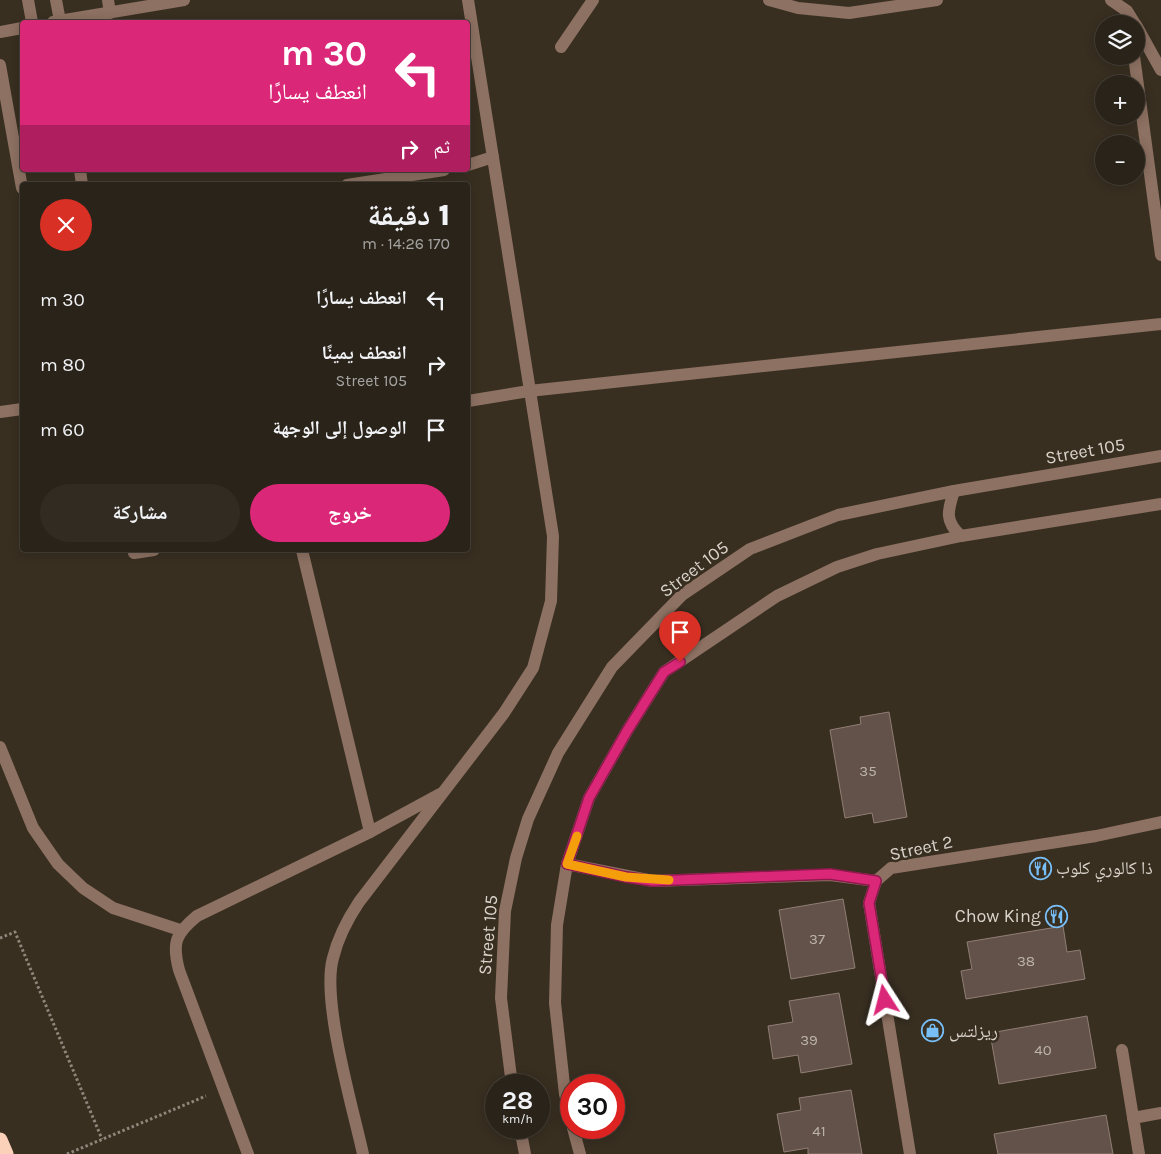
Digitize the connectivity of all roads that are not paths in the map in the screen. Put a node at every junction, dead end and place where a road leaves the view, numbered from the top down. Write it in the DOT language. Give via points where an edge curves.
graph roads {
  1 [pos="28,0"];
  2 [pos="56,0"];
  3 [pos="184,0"];
  4 [pos="468,0"];
  5 [pos="593,0"];
  6 [pos="769,0"];
  7 [pos="937,0"];
  8 [pos="1111,0"];
  9 [pos="109,6"];
  10 [pos="1125,15"];
  11 [pos="32,20"];
  12 [pos="57,20"];
  13 [pos="64,20"];
  14 [pos="20,28"];
  15 [pos="0,32"];
  16 [pos="1145,41"];
  17 [pos="561,47"];
  18 [pos="0,65"];
  19 [pos="1135,65"];
  20 [pos="1161,70"];
  21 [pos="493,157"];
  22 [pos="470,164"];
  23 [pos="437,172"];
  24 [pos="369,176"];
  25 [pos="407,181"];
  26 [pos="21,182"];
  27 [pos="354,182"];
  28 [pos="1161,256"];
  29 [pos="1161,324"];
  30 [pos="529,391"];
  31 [pos="470,401"];
  32 [pos="20,409"];
  33 [pos="0,412"];
  34 [pos="1161,456"];
  35 [pos="954,490"];
  36 [pos="1161,504"];
  37 [pos="961,536"];
  38 [pos="141,552"];
  39 [pos="302,552"];
  40 [pos="134,553"];
  41 [pos="0,747"];
  42 [pos="445,792"];
  43 [pos="1161,822"];
  44 [pos="370,832"];
  45 [pos="567,864"];
  46 [pos="876,881"];
  47 [pos="180,930"];
  48 [pos="1122,1050"];
  49 [pos="511,1074"];
  50 [pos="564,1074"];
  51 [pos="1161,1114"];
  52 [pos="1133,1118"];
  53 [pos="522,1139"];
  54 [pos="576,1139"];
  55 [pos="0,1140"];
  56 [pos="6,1154"];
  57 [pos="248,1154"];
  58 [pos="363,1154"];
  59 [pos="525,1154"];
  60 [pos="580,1154"];
  61 [pos="910,1154"];
  62 [pos="1139,1154"];
  1 -- 11 [label="street"];
  2 -- 12 [label="street"];
  3 -- 9 [label="street"];
  4 -- 21 [label="street"];
  5 -- 17 [label="street"];
  6 -- 7 [label="street" via="798,8 849,13"];
  8 -- 10 [label="street"];
  9 -- 13 [label="street"];
  14 -- 15 [label="street"];
  16 -- 20 [label="street"];
  18 -- 26 [label="street"];
  19 -- 28 [label="street"];
  21 -- 22 [label="street"];
  21 -- 30 [label="street"];
  23 -- 25 [label="street"];
  24 -- 25 [label="street"];
  24 -- 27 [label="street"];
  29 -- 30 [label="street"];
  30 -- 31 [label="street"];
  30 -- 42 [label="street" via="553,536 551,601 533,668"];
  32 -- 33 [label="street"];
  34 -- 35 [label="street, Street 105"];
  35 -- 37 [label="street" via="949,519 952,528"];
  35 -- 49 [label="street, Street 105" via="838,515 750,549 682,595 612,667 558,753 528,819 516,858 505,911 501,998"];
  36 -- 37 [label="street"];
  37 -- 45 [label="street" via="877,554 837,567 777,596 664,672 589,798"];
  38 -- 40 [label="street"];
  39 -- 44 [label="street"];
  41 -- 47 [label="street" via="33,828 58,864 83,888 113,908"];
  42 -- 44 [label="street"];
  42 -- 58 [label="street" via="358,902 344,926 332,959 331,998"];
  43 -- 46 [label="street, Street 2" via="1096,836 891,868"];
  44 -- 47 [label="street" via="197,916"];
  45 -- 46 [label="street" via="653,881 830,874"];
  45 -- 50 [label="street" via="557,925 555,1004"];
  46 -- 61 [label="street, Street 2" via="869,903"];
  47 -- 57 [label="street" via="174,950 179,970"];
  48 -- 52 [label="street"];
  51 -- 52 [label="street"];
  52 -- 62 [label="street"];
  53 -- 59 [label="street"];
  54 -- 60 [label="street"];
  55 -- 56 [label="highway"];
}
